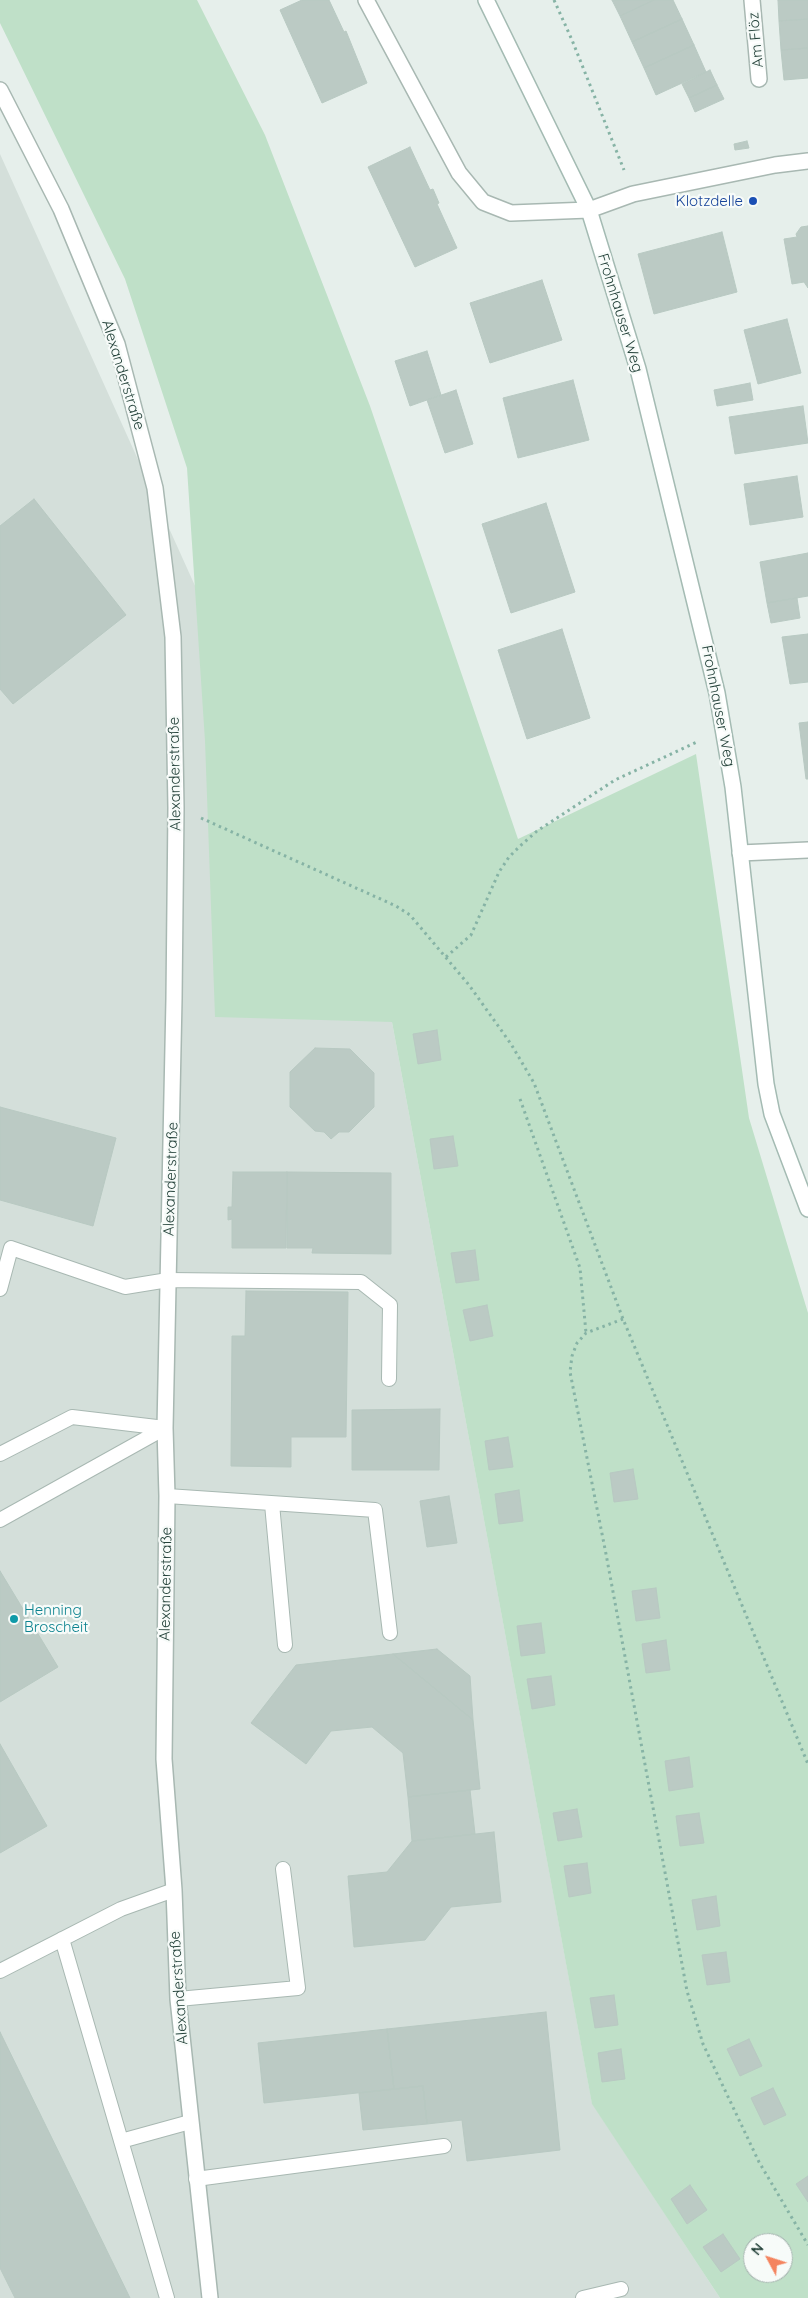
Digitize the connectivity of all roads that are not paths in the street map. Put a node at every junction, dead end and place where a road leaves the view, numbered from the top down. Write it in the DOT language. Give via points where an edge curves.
graph roads {
  1 [pos="366,0"];
  2 [pos="486,0"];
  3 [pos="752,0"];
  4 [pos="759,79"];
  5 [pos="0,90"];
  6 [pos="808,160"];
  7 [pos="589,210"];
  8 [pos="808,850"];
  9 [pos="740,853"];
  10 [pos="808,1209"];
  11 [pos="5,1246"];
  12 [pos="168,1280"];
  13 [pos="0,1289"];
  14 [pos="389,1379"];
  15 [pos="165,1428"];
  16 [pos="0,1454"];
  17 [pos="167,1496"];
  18 [pos="272,1504"];
  19 [pos="0,1520"];
  20 [pos="390,1633"];
  21 [pos="285,1645"];
  22 [pos="283,1869"];
  23 [pos="174,1890"];
  24 [pos="62,1939"];
  25 [pos="0,1971"];
  26 [pos="178,1998"];
  27 [pos="190,2122"];
  28 [pos="121,2141"];
  29 [pos="444,2146"];
  30 [pos="196,2179"];
  31 [pos="621,2289"];
  32 [pos="167,2298"];
  33 [pos="210,2298"];
  34 [pos="583,2298"];
  1 -- 7 [label="street" via="460,173 483,202 511,213"];
  2 -- 7 [label="street, Frohnhauser Weg"];
  3 -- 4 [label="street, Am Flöz"];
  5 -- 12 [label="street, Alexanderstraße" via="61,209 117,344 155,488 173,637 176,808"];
  6 -- 7 [label="street" via="633,194"];
  7 -- 9 [label="street, Frohnhauser Weg" via="638,369 708,653 733,787"];
  8 -- 9 [label="street"];
  9 -- 10 [label="street, Frohnhauser Weg" via="766,1084 772,1114"];
  11 -- 12 [label="lane" via="125,1287"];
  11 -- 13 [label="lane"];
  12 -- 14 [label="lane" via="361,1282 390,1305"];
  12 -- 15 [label="street, Alexanderstraße"];
  15 -- 16 [label="lane" via="72,1418"];
  15 -- 17 [label="street, Alexanderstraße"];
  15 -- 19 [label="lane"];
  17 -- 18 [label="lane"];
  17 -- 23 [label="street, Alexanderstraße" via="164,1759"];
  18 -- 20 [label="lane" via="375,1510"];
  18 -- 21 [label="lane"];
  22 -- 26 [label="lane" via="298,1988"];
  23 -- 24 [label="lane" via="121,1909"];
  23 -- 26 [label="street, Alexanderstraße"];
  24 -- 25 [label="lane"];
  24 -- 28 [label="lane"];
  26 -- 27 [label="street, Alexanderstraße"];
  27 -- 28 [label="lane"];
  27 -- 30 [label="street, Alexanderstraße"];
  28 -- 32 [label="lane"];
  29 -- 30 [label="lane"];
  30 -- 33 [label="street, Alexanderstraße"];
  31 -- 34 [label="lane"];
}
